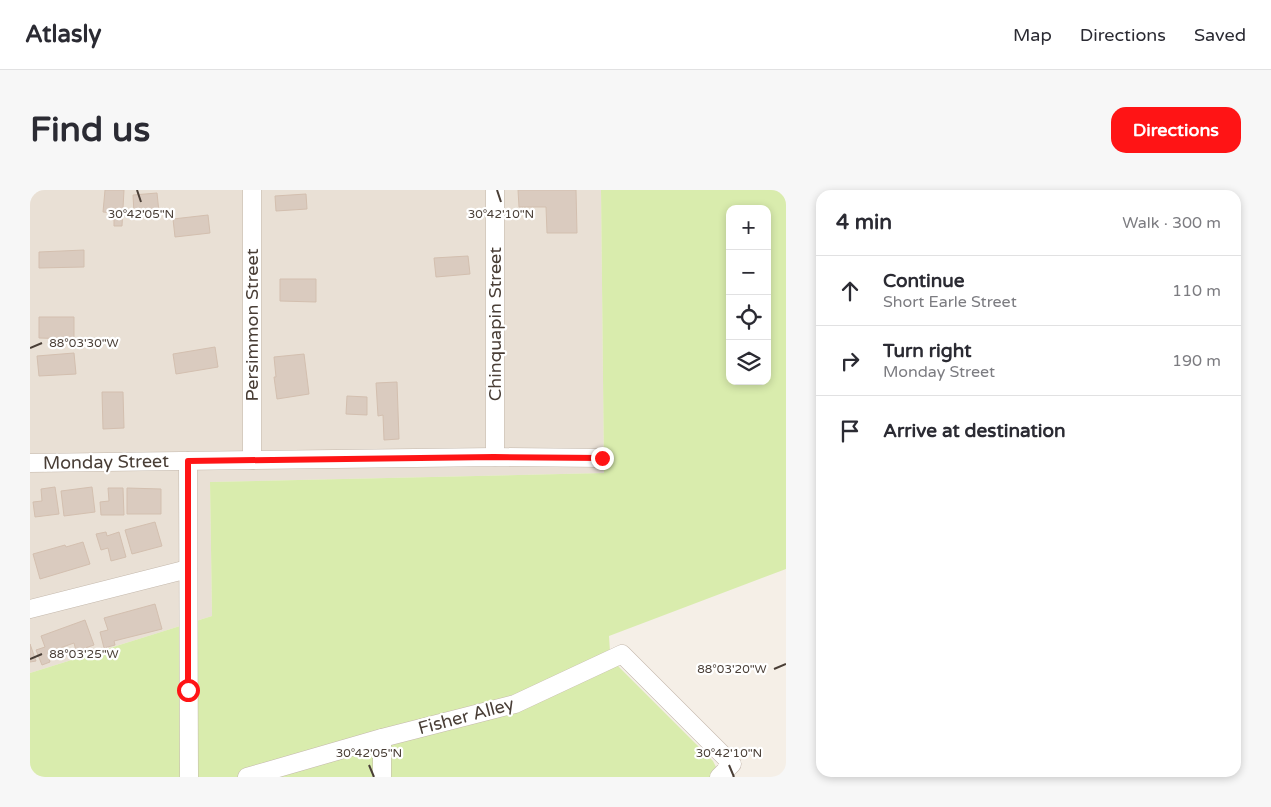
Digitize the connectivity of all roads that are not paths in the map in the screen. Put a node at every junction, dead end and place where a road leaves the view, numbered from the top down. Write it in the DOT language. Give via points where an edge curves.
graph roads {
  1 [pos="252,190"];
  2 [pos="496,190"];
  3 [pos="494,457"];
  4 [pos="602,458"];
  5 [pos="252,460"];
  6 [pos="188,461"];
  7 [pos="30,463"];
  8 [pos="188,569"];
  9 [pos="30,609"];
  10 [pos="382,738"];
  11 [pos="189,777"];
  12 [pos="246,777"];
  13 [pos="382,777"];
  14 [pos="719,777"];
  1 -- 5 [label="street, Persimmon Street"];
  2 -- 3 [label="street, Chinquapin Street"];
  3 -- 4 [label="street, Monday Street"];
  3 -- 5 [label="street, Monday Street"];
  5 -- 6 [label="street, Monday Street"];
  6 -- 7 [label="street, Monday Street"];
  6 -- 8 [label="street"];
  8 -- 9 [label="street"];
  8 -- 11 [label="street"];
  10 -- 12 [label="street, Fisher Alley"];
  10 -- 13 [label="street"];
  10 -- 14 [label="street, Fisher Alley" via="515,704 622,654 732,764"];
}
